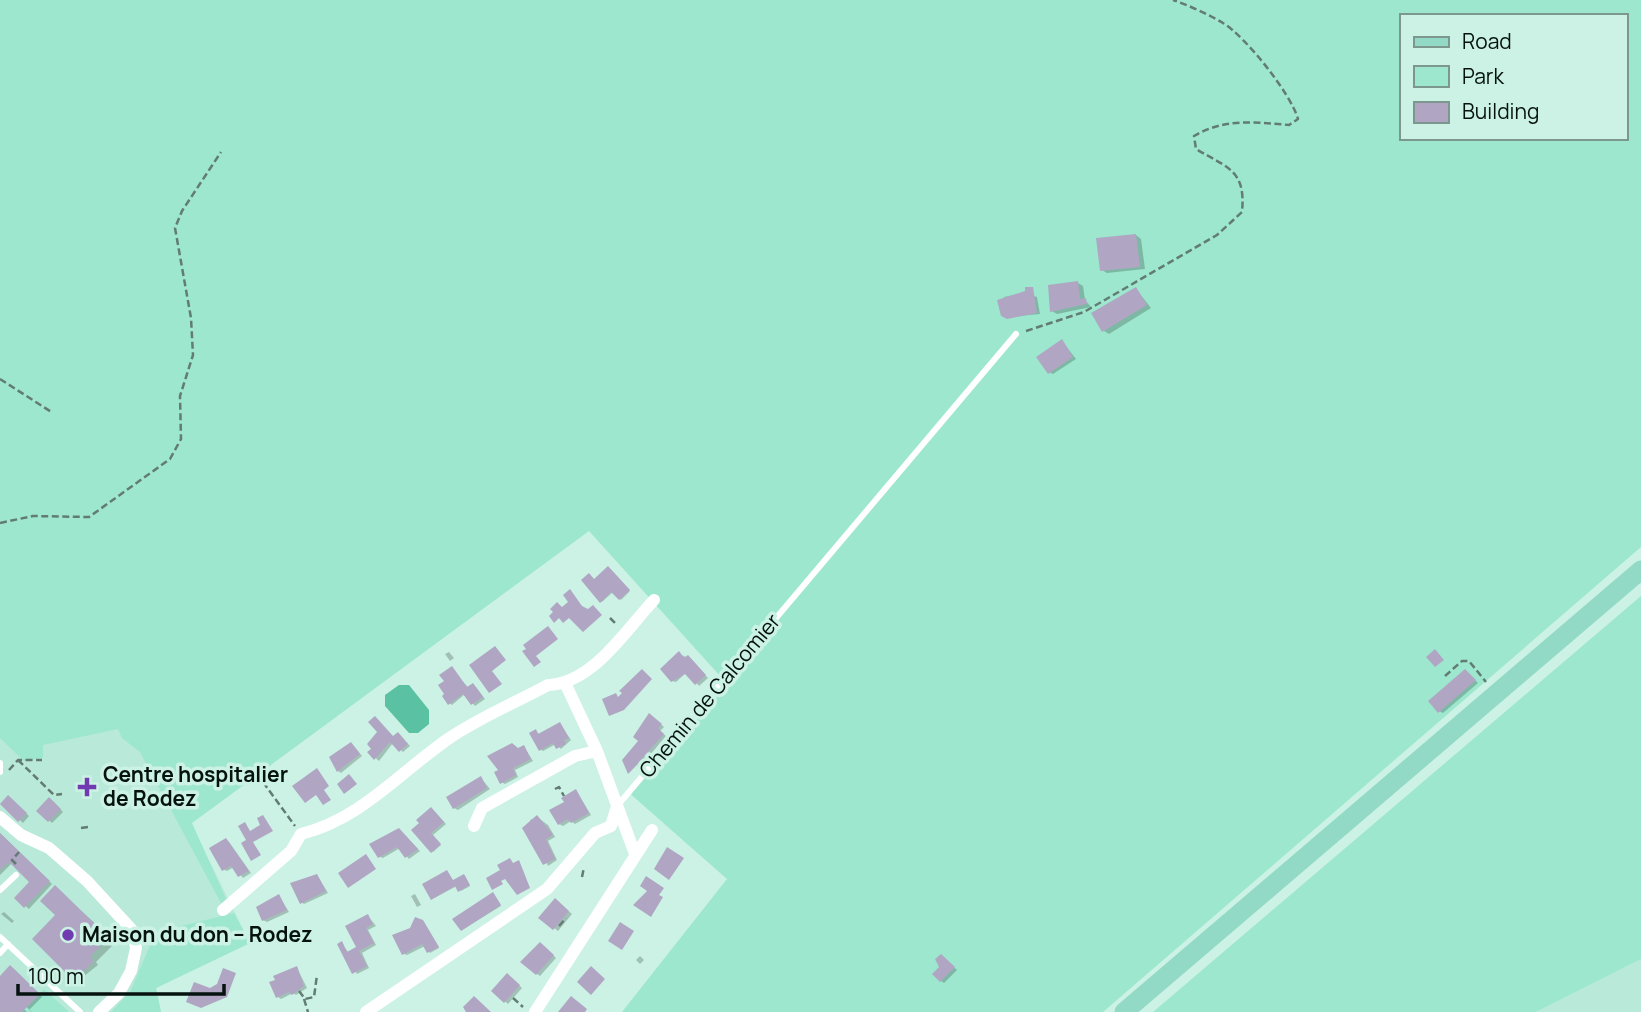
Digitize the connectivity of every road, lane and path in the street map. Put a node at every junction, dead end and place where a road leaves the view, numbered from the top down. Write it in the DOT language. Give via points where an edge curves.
graph roads {
  1 [pos="1173,0"];
  2 [pos="221,152"];
  3 [pos="1016,334"];
  4 [pos="0,379"];
  5 [pos="53,413"];
  6 [pos="0,523"];
  7 [pos="1641,570"];
  8 [pos="654,600"];
  9 [pos="610,618"];
  10 [pos="616,624"];
  11 [pos="1445,677"];
  12 [pos="566,685"];
  13 [pos="1496,692"];
  14 [pos="597,751"];
  15 [pos="18,760"];
  16 [pos="42,760"];
  17 [pos="0,762"];
  18 [pos="9,770"];
  19 [pos="0,772"];
  20 [pos="263,782"];
  21 [pos="555,789"];
  22 [pos="62,794"];
  23 [pos="564,796"];
  24 [pos="617,806"];
  25 [pos="0,817"];
  26 [pos="474,826"];
  27 [pos="88,827"];
  28 [pos="81,828"];
  29 [pos="652,830"];
  30 [pos="301,834"];
  31 [pos="635,854"];
  32 [pos="16,875"];
  33 [pos="0,890"];
  34 [pos="223,910"];
  35 [pos="563,919"];
  36 [pos="559,926"];
  37 [pos="0,937"];
  38 [pos="8,944"];
  39 [pos="0,953"];
  40 [pos="317,975"];
  41 [pos="299,991"];
  42 [pos="304,998"];
  43 [pos="513,998"];
  44 [pos="529,1009"];
  45 [pos="80,1012"];
  46 [pos="99,1012"];
  47 [pos="308,1012"];
  48 [pos="366,1012"];
  49 [pos="1124,1012"];
  1 -- 3 [label="path" via="1233,31 1294,104 1298,119 1289,125 1250,121 1210,127 1194,136 1196,149 1232,170 1244,189 1242,212 1217,235 1084,312"];
  2 -- 6 [label="path" via="175,228 194,355 180,396 181,439 170,460 89,517 33,516"];
  3 -- 24 [label="lane, Chemin de Calcomier"];
  4 -- 5 [label="path"];
  7 -- 13 [label="main road"];
  8 -- 12 [label="street" via="586,674"];
  9 -- 10 [label="path"];
  11 -- 13 [label="path" via="1462,661 1469,661"];
  12 -- 14 [label="street"];
  12 -- 30 [label="street" via="548,685 449,738 381,794 329,827"];
  13 -- 49 [label="main road"];
  14 -- 24 [label="street"];
  14 -- 26 [label="street" via="575,757 482,808"];
  15 -- 16 [label="path"];
  15 -- 18 [label="path"];
  15 -- 22 [label="path" via="54,795"];
  17 -- 19 [label="lane"];
  20 -- 30 [label="path"];
  21 -- 23 [label="path" via="559,786"];
  24 -- 31 [label="street"];
  24 -- 48 [label="street, Chemin de Calcomier" via="611,826 595,833 547,889"];
  25 -- 46 [label="street" via="58,856 133,931 136,948 131,971 119,993"];
  27 -- 28 [label="path"];
  29 -- 31 [label="street"];
  30 -- 34 [label="street" via="291,851"];
  31 -- 44 [label="street"];
  32 -- 33 [label="lane"];
  35 -- 36 [label="path"];
  37 -- 38 [label="lane"];
  38 -- 39 [label="lane"];
  38 -- 45 [label="lane"];
  40 -- 42 [label="path" via="316,994"];
  41 -- 42 [label="path"];
  42 -- 47 [label="path"];
  43 -- 44 [label="path"];
}
